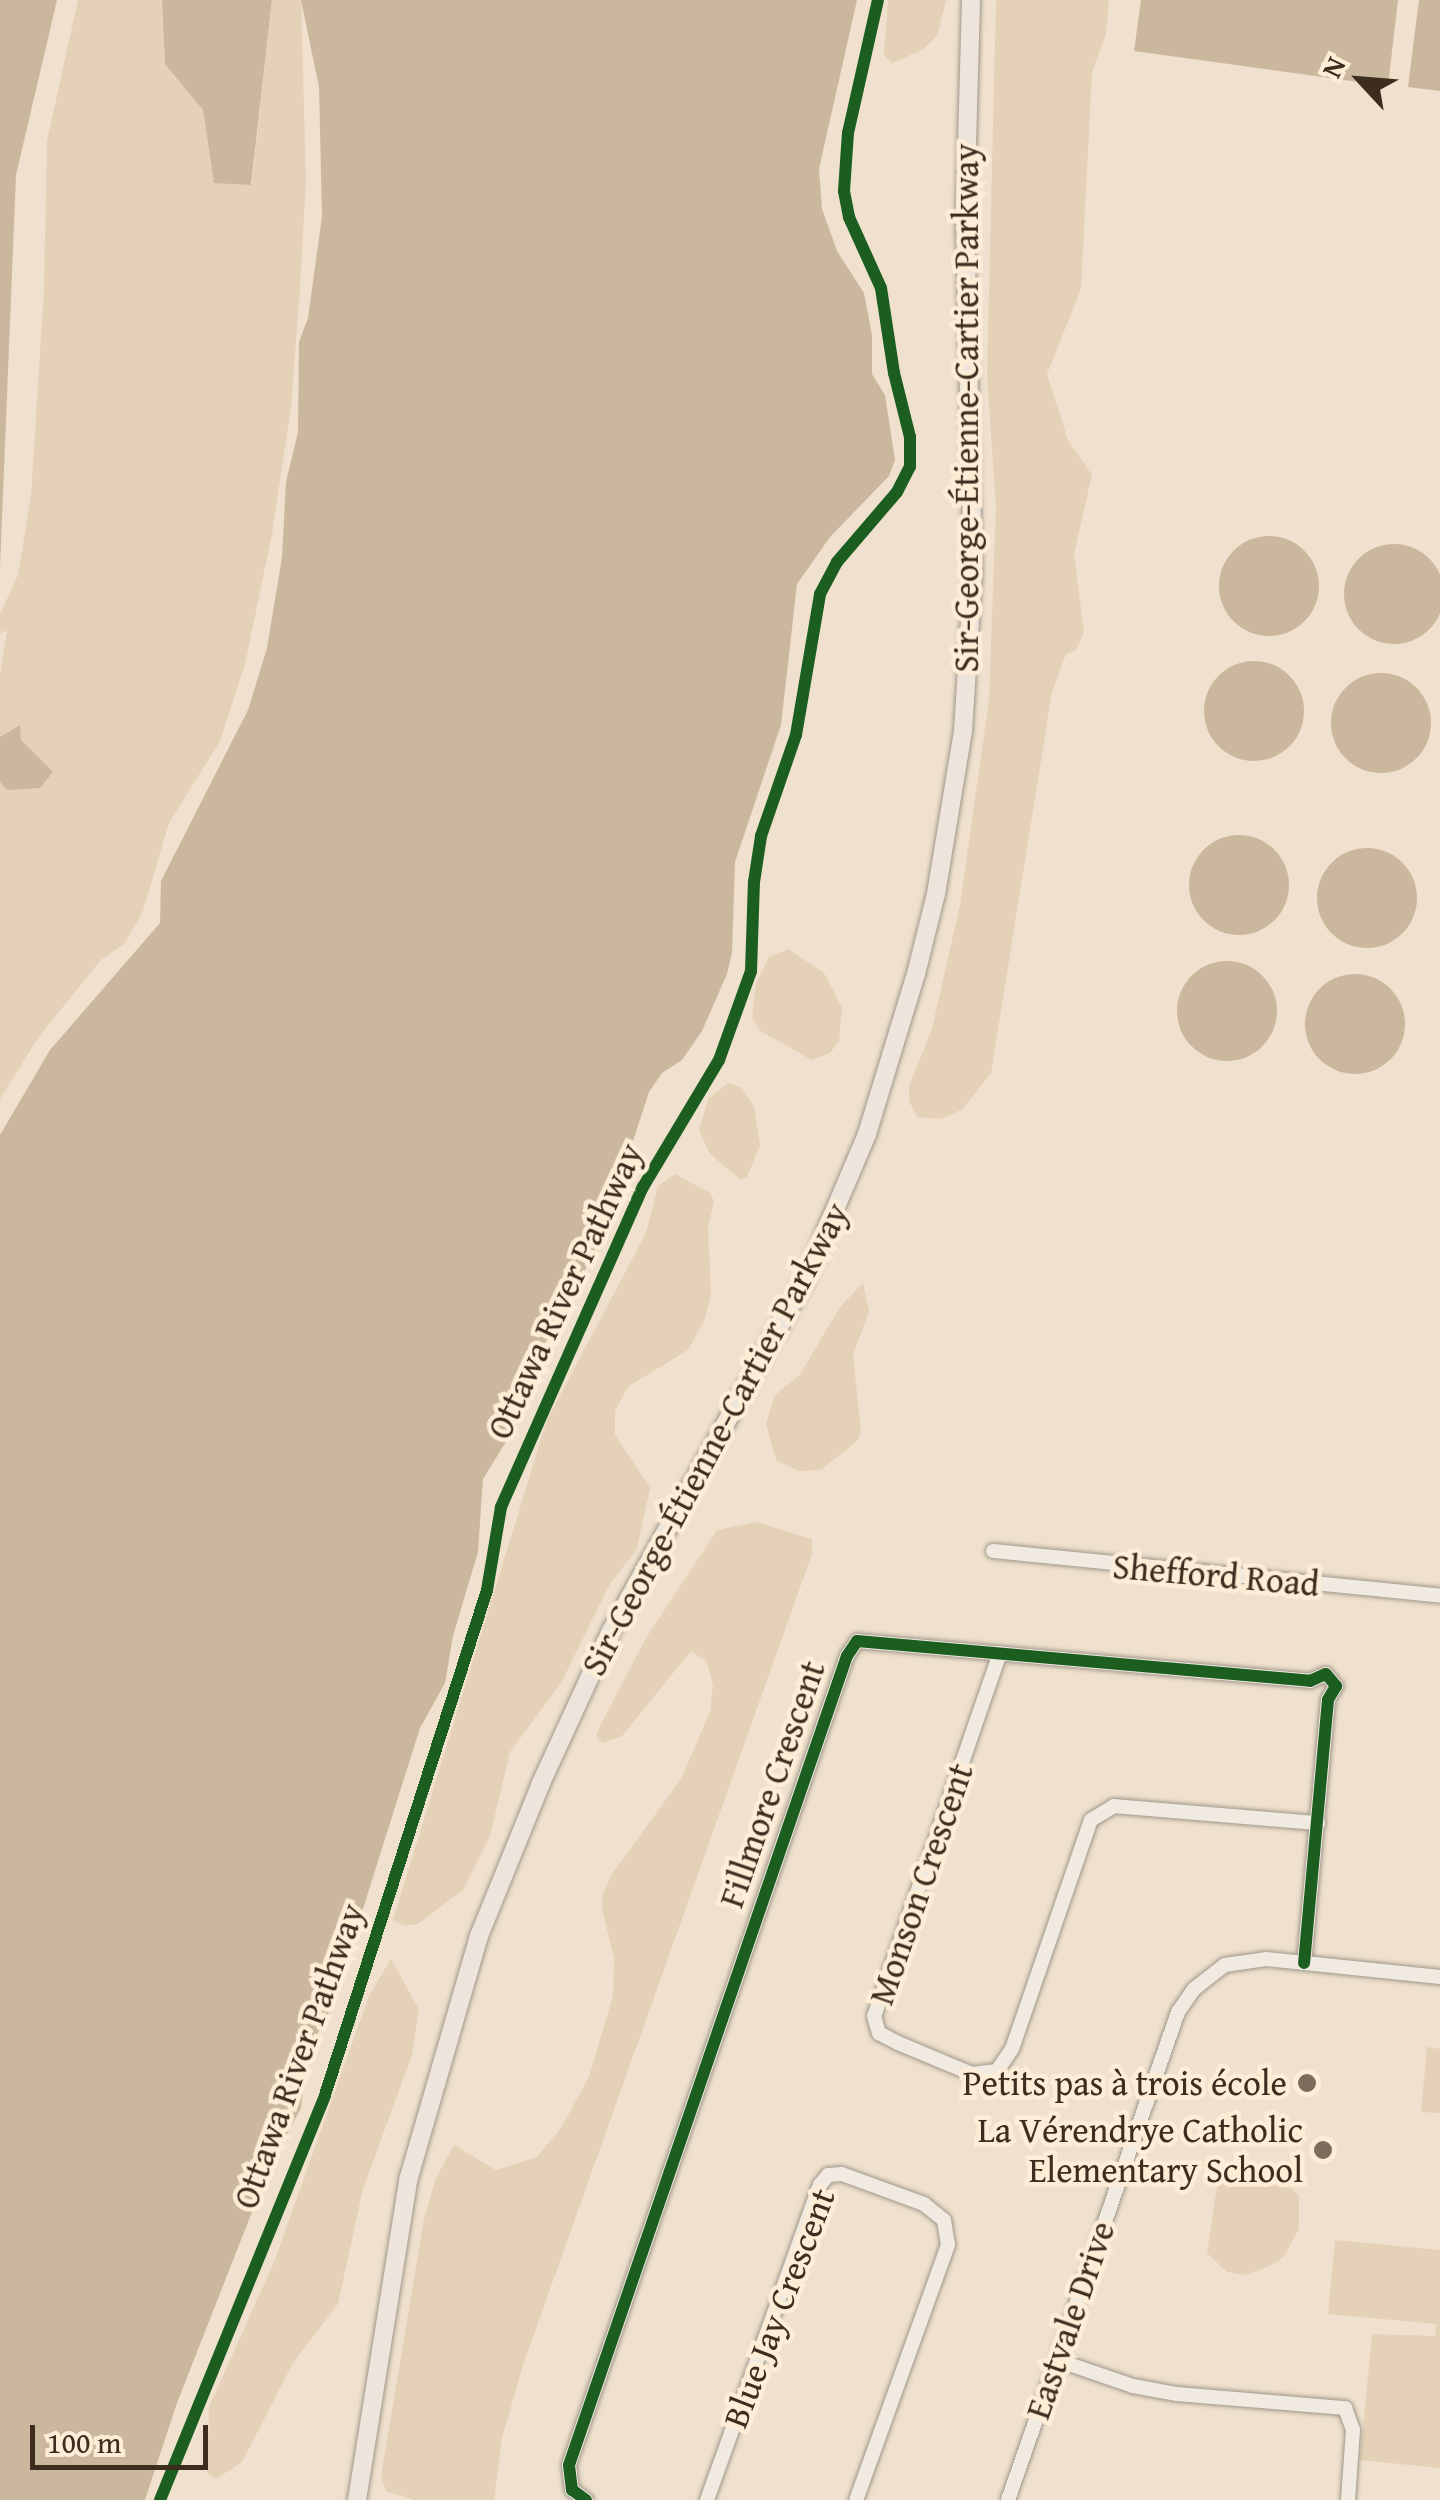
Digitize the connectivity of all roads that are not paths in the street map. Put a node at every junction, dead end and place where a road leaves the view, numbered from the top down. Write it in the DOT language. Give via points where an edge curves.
graph roads {
  1 [pos="971,0"];
  2 [pos="993,1551"];
  3 [pos="1440,1596"];
  4 [pos="1000,1653"];
  5 [pos="1318,1823"];
  6 [pos="1304,1962"];
  7 [pos="1440,1976"];
  8 [pos="1057,2360"];
  9 [pos="357,2500"];
  10 [pos="586,2500"];
  11 [pos="707,2500"];
  12 [pos="856,2500"];
  13 [pos="1008,2500"];
  14 [pos="1348,2500"];
  1 -- 9 [label="main road, Sir-George-Étienne-Cartier Parkway" via="966,215 973,570 963,731 936,894 861,1150 804,1282 611,1631 479,1936 409,2177"];
  2 -- 3 [label="street, Shefford Road"];
  4 -- 5 [label="street, Fillmore Crescent" via="1310,1681 1326,1674 1336,1686 1328,1700"];
  4 -- 5 [label="street, Monson Crescent" via="874,2016 879,2033 972,2074 997,2071 1012,2049 1091,1820 1114,1806"];
  4 -- 10 [label="street, Fillmore Crescent" via="857,1641 847,1656 569,2465 572,2490"];
  5 -- 6 [label="street, Fillmore Crescent"];
  6 -- 7 [label="street, Eastvale Drive"];
  6 -- 8 [label="street, Eastvale Drive" via="1225,1966 1194,1989 1178,2012"];
  8 -- 13 [label="street, Eastvale Drive"];
  8 -- 14 [label="street" via="1177,2394 1346,2408 1353,2430"];
  11 -- 12 [label="street, Blue Jay Crescent" via="820,2185 828,2175 842,2174 924,2204 944,2220 948,2245"];
}
